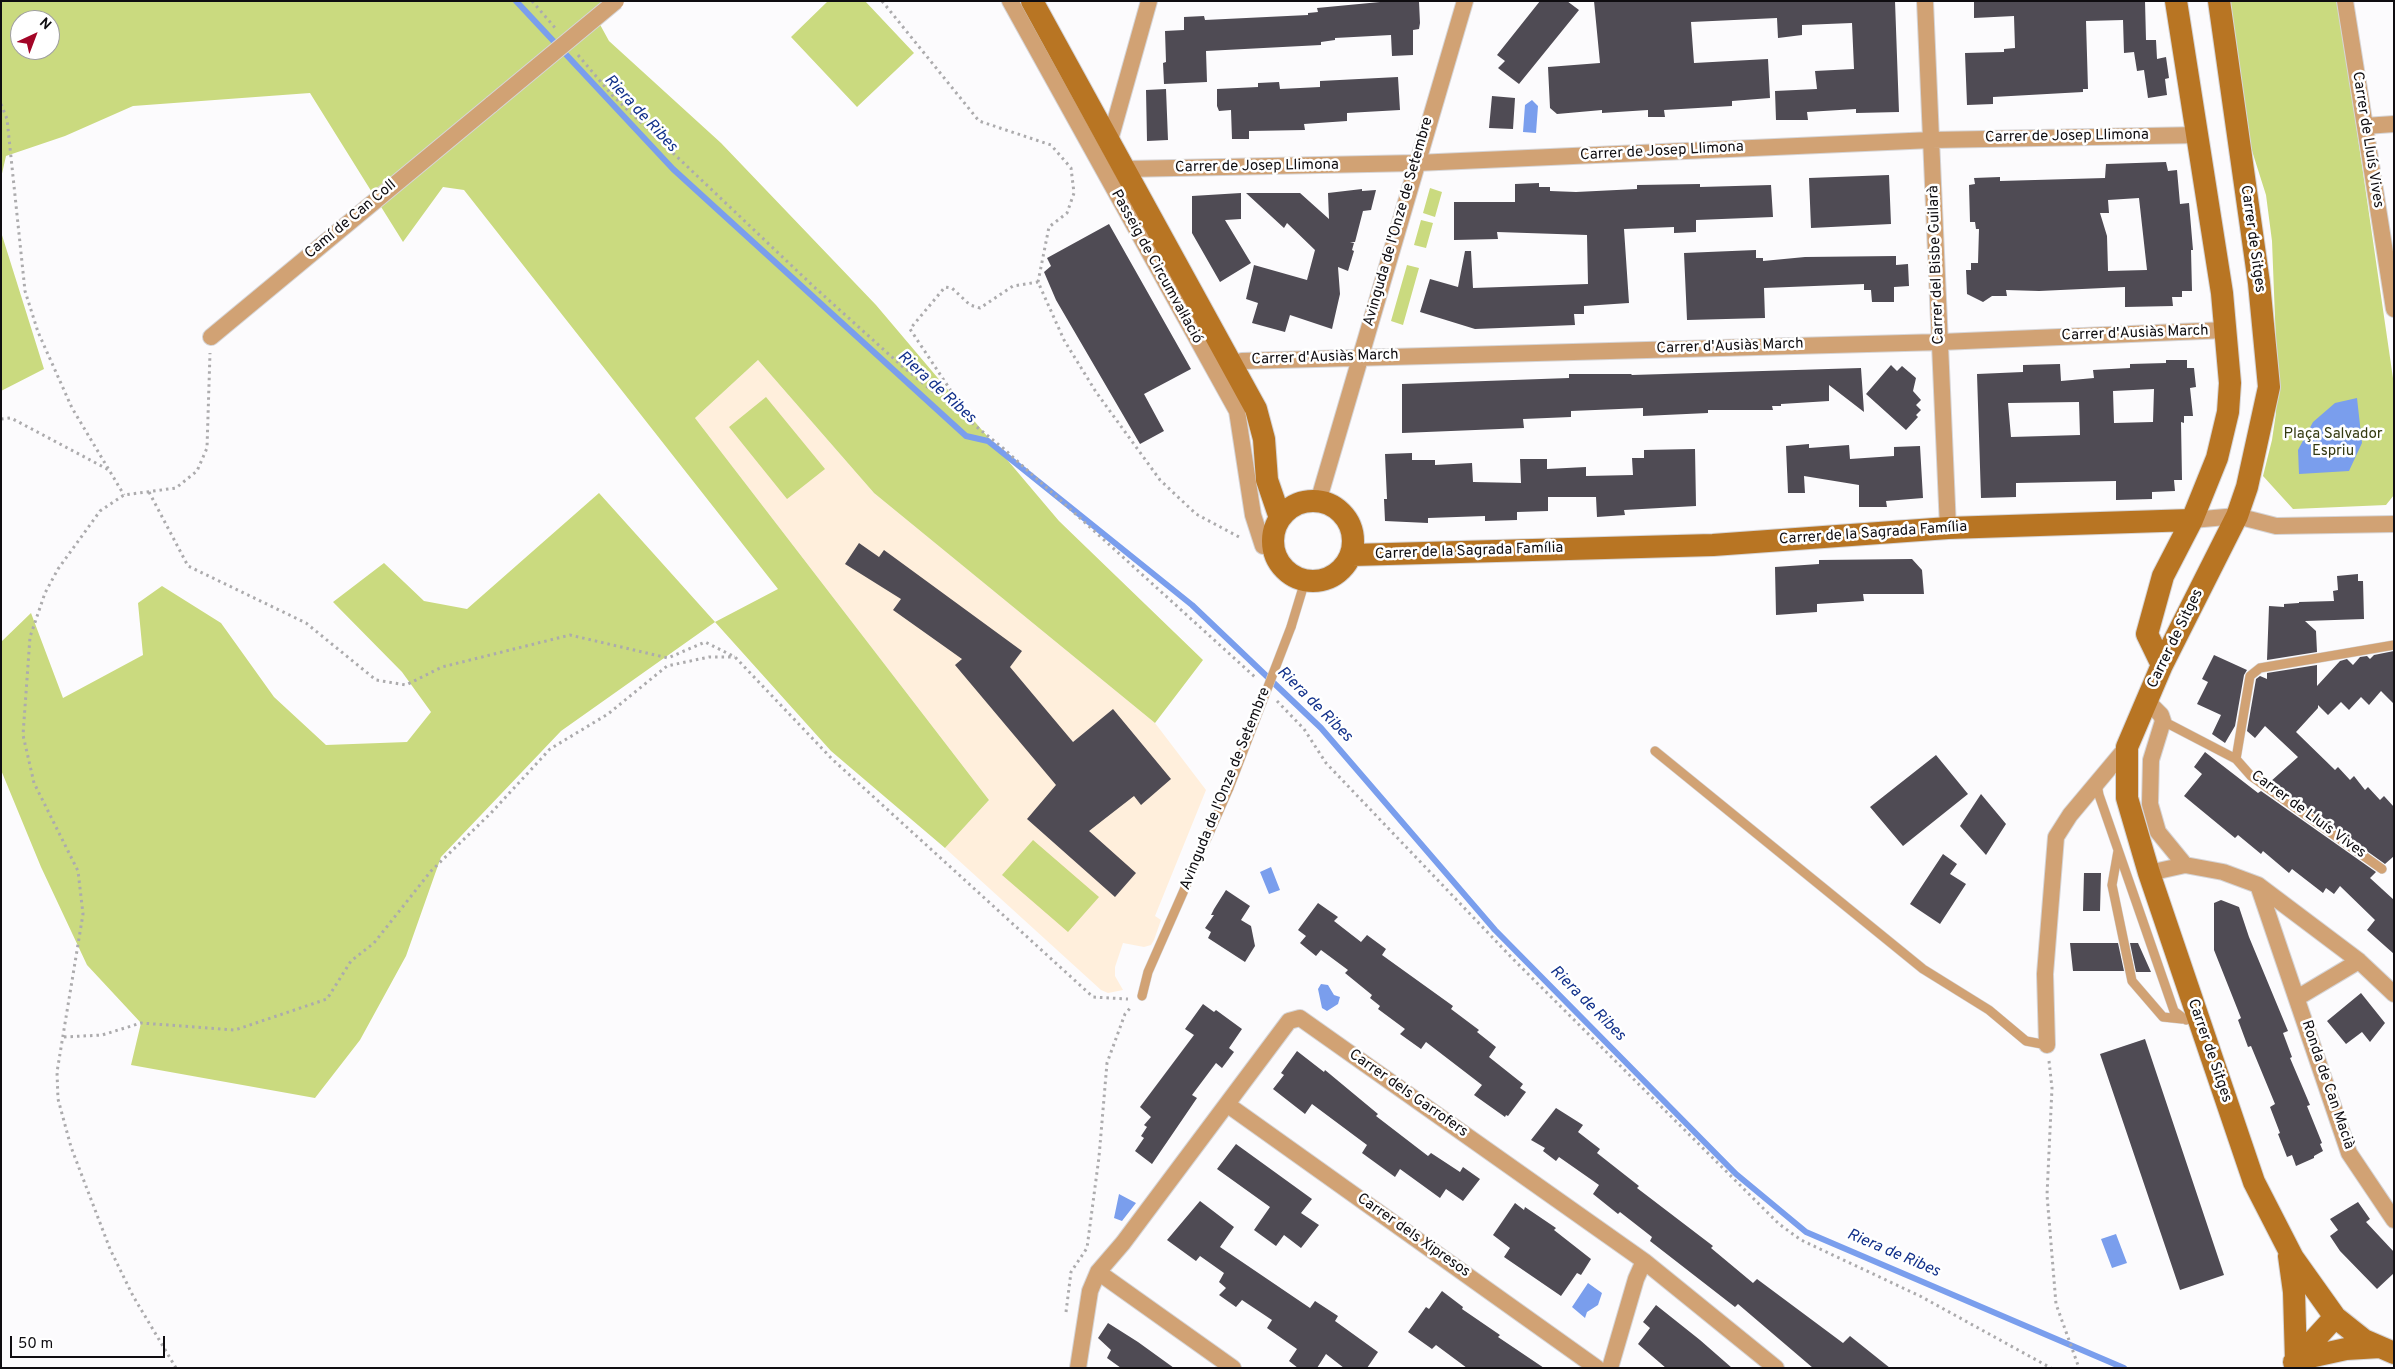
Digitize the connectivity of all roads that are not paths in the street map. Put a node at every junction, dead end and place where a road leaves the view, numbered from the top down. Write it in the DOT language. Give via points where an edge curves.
graph roads {
  1 [pos="616,1"];
  2 [pos="1010,1"];
  3 [pos="1032,1"];
  4 [pos="1150,1"];
  5 [pos="1465,1"];
  6 [pos="1925,1"];
  7 [pos="2176,1"];
  8 [pos="2220,1"];
  9 [pos="2345,1"];
  10 [pos="2394,124"];
  11 [pos="2365,126"];
  12 [pos="2199,134"];
  13 [pos="1110,140"];
  14 [pos="1932,140"];
  15 [pos="1416,163"];
  16 [pos="1126,169"];
  17 [pos="2394,309"];
  18 [pos="2226,330"];
  19 [pos="211,337"];
  20 [pos="1941,342"];
  21 [pos="1360,357"];
  22 [pos="1234,365"];
  23 [pos="1318,502"];
  24 [pos="2237,516"];
  25 [pos="1280,518"];
  26 [pos="2192,520"];
  27 [pos="2394,524"];
  28 [pos="1948,528"];
  29 [pos="1263,546"];
  30 [pos="1352,555"];
  31 [pos="1305,581"];
  32 [pos="2394,645"];
  33 [pos="2162,665"];
  34 [pos="2147,701"];
  35 [pos="2163,721"];
  36 [pos="2128,747"];
  37 [pos="1655,751"];
  38 [pos="2236,759"];
  39 [pos="2097,783"];
  40 [pos="2118,851"];
  41 [pos="2185,866"];
  42 [pos="2382,869"];
  43 [pos="2149,873"];
  44 [pos="2258,885"];
  45 [pos="2359,961"];
  46 [pos="2394,994"];
  47 [pos="1142,996"];
  48 [pos="2297,998"];
  49 [pos="2192,1018"];
  50 [pos="2047,1045"];
  51 [pos="1228,1105"];
  52 [pos="2394,1220"];
  53 [pos="2291,1254"];
  54 [pos="1644,1261"];
  55 [pos="1098,1272"];
  56 [pos="2336,1316"];
  57 [pos="2387,1350"];
  58 [pos="2292,1364"];
  59 [pos="1078,1368"];
  60 [pos="1233,1368"];
  61 [pos="1597,1368"];
  62 [pos="1610,1368"];
  63 [pos="1776,1368"];
  1 -- 19 [label="street, Camí de Can Coll, bridge"];
  2 -- 29 [label="street, Passeig de Circumval·lació" via="1236,411 1253,515"];
  3 -- 13 [label="street, Passeig de Circumval·lació"];
  4 -- 13 [label="street"];
  5 -- 15 [label="street, Avinguda de l'Onze de Setembre"];
  6 -- 14 [label="street, Carrer del Bisbe Guilarà"];
  7 -- 12 [label="street"];
  8 -- 24 [label="street, Carrer de Sitges" via="2259,283 2269,388 2247,487"];
  9 -- 11 [label="street, Carrer de Lluís Vives"];
  10 -- 11 [label="street"];
  11 -- 17 [label="street, Carrer de Lluís Vives"];
  12 -- 14 [label="street, Carrer de Josep Llimona"];
  12 -- 18 [label="street"];
  13 -- 16 [label="street, Passeig de Circumval·lació"];
  14 -- 15 [label="street, Carrer de Josep Llimona"];
  14 -- 20 [label="street, Carrer del Bisbe Guilarà"];
  15 -- 16 [label="street, Carrer de Josep Llimona"];
  15 -- 21 [label="street, Avinguda de l'Onze de Setembre"];
  16 -- 22 [label="street, Passeig de Circumval·lació"];
  18 -- 20 [label="street, Carrer d'Ausiàs March"];
  18 -- 26 [label="street" via="2230,384 2228,412 2217,458"];
  20 -- 21 [label="street, Carrer d'Ausiàs March"];
  20 -- 28 [label="street, Carrer del Bisbe Guilarà"];
  21 -- 22 [label="street, Carrer d'Ausiàs March" via="1242,361"];
  21 -- 23 [label="street, Avinguda de l'Onze de Setembre"];
  22 -- 25 [label="street, Passeig de Circumval·lació" via="1256,409 1264,438 1267,480"];
  23 -- 25 [label="street" via="1294,506"];
  23 -- 30 [label="street" via="1331,505 1344,516 1350,526"];
  24 -- 26 [label="street, Carrer de la Sagrada Família"];
  24 -- 27 [label="street, Carrer de la Sagrada Família" via="2276,526"];
  24 -- 33 [label="street, Carrer de Sitges"];
  25 -- 31 [label="street" via="1273,547 1278,562 1293,576"];
  26 -- 28 [label="street, Carrer de la Sagrada Família"];
  26 -- 33 [label="street" via="2162,576 2146,634"];
  28 -- 30 [label="street, Carrer de la Sagrada Família" via="1713,545"];
  30 -- 31 [label="street" via="1334,576 1316,582"];
  31 -- 47 [label="lane, Avinguda de l'Onze de Setembre, bridge" via="1291,627 1229,788 1148,972"];
  32 -- 38 [label="lane, Carrer de Lluís Vives" via="2260,668 2250,676"];
  33 -- 34 [label="street, Carrer de Sitges"];
  34 -- 35 [label="street"];
  34 -- 36 [label="street, Carrer de Sitges"];
  35 -- 38 [label="lane, Carrer de Lluís Vives"];
  35 -- 41 [label="street" via="2151,760 2150,804 2158,832"];
  36 -- 39 [label="street"];
  36 -- 43 [label="street, Carrer de Sitges" via="2127,798"];
  37 -- 50 [label="lane" via="1923,970 1988,1010 2026,1041"];
  38 -- 42 [label="lane, Carrer de Lluís Vives" via="2252,776"];
  39 -- 40 [label="lane"];
  39 -- 50 [label="street" via="2056,837 2045,974"];
  40 -- 49 [label="lane" via="2174,1011"];
  40 -- 49 [label="lane" via="2112,885 2132,981 2163,1017"];
  41 -- 43 [label="street"];
  41 -- 44 [label="street" via="2223,872"];
  43 -- 49 [label="street, Carrer de Sitges"];
  44 -- 45 [label="street"];
  44 -- 48 [label="street, Ronda de Can Macià"];
  45 -- 46 [label="street"];
  45 -- 48 [label="street"];
  48 -- 52 [label="street, Ronda de Can Macià" via="2349,1152"];
  49 -- 53 [label="street, Carrer de Sitges" via="2254,1182"];
  51 -- 54 [label="street, Carrer dels Garrofers" via="1289,1021 1300,1018"];
  51 -- 55 [label="street, Carrer dels Garrofers"];
  51 -- 61 [label="street, Carrer dels Xipresos"];
  53 -- 56 [label="street"];
  53 -- 58 [label="street" via="2294,1292"];
  54 -- 62 [label="street"];
  54 -- 63 [label="street, Carrer dels Garrofers"];
  55 -- 59 [label="street" via="1090,1291"];
  55 -- 60 [label="street"];
  56 -- 57 [label="street" via="2364,1340"];
  56 -- 58 [label="street"];
  57 -- 58 [label="street" via="2346,1349"];
}
